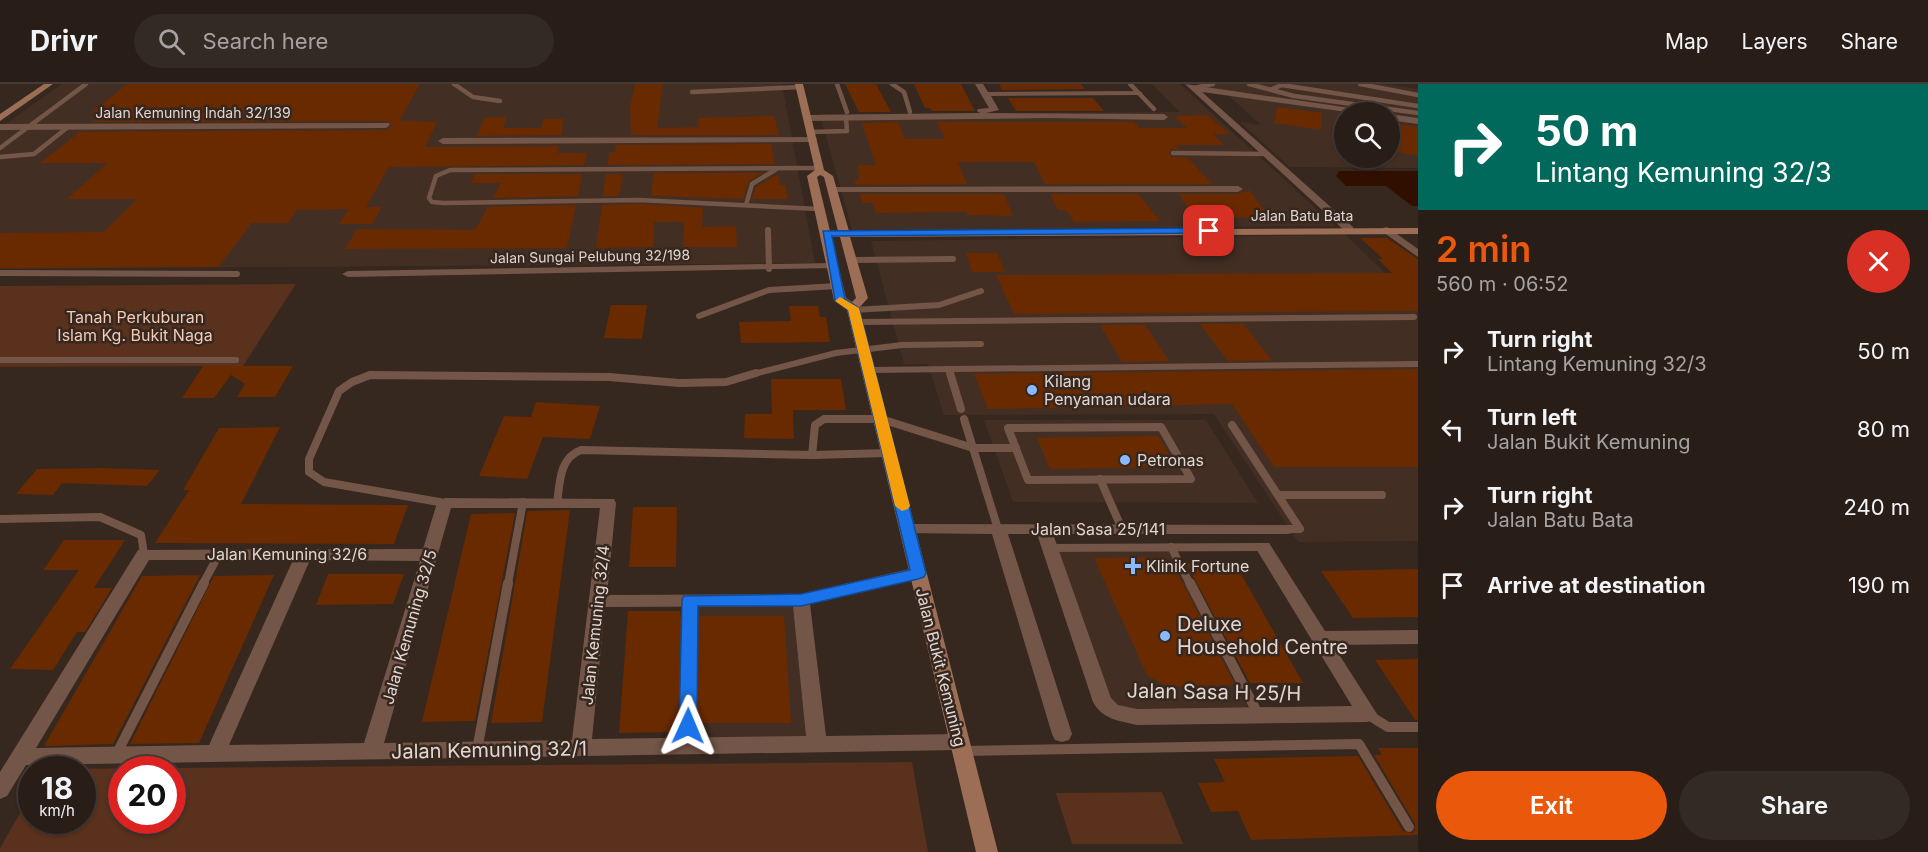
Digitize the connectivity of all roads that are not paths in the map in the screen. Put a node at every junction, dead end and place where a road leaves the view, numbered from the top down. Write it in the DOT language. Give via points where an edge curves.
graph roads {
  1 [pos="34,84"];
  2 [pos="49,84"];
  3 [pos="86,84"];
  4 [pos="454,84"];
  5 [pos="837,84"];
  6 [pos="892,84"];
  7 [pos="979,84"];
  8 [pos="1130,84"];
  9 [pos="1213,84"];
  10 [pos="1249,84"];
  11 [pos="1360,84"];
  12 [pos="1284,85"];
  13 [pos="799,86"];
  14 [pos="1191,86"];
  15 [pos="1272,89"];
  16 [pos="692,92"];
  17 [pos="1139,93"];
  18 [pos="985,94"];
  19 [pos="1418,95"];
  20 [pos="500,101"];
  21 [pos="1,106"];
  22 [pos="1418,106"];
  23 [pos="1334,108"];
  24 [pos="1155,109"];
  25 [pos="910,112"];
  26 [pos="1418,113"];
  27 [pos="806,115"];
  28 [pos="846,115"];
  29 [pos="1164,117"];
  30 [pos="0,118"];
  31 [pos="1400,119"];
  32 [pos="1418,121"];
  33 [pos="386,125"];
  34 [pos="0,127"];
  35 [pos="28,127"];
  36 [pos="68,127"];
  37 [pos="811,136"];
  38 [pos="443,141"];
  39 [pos="0,148"];
  40 [pos="1173,153"];
  41 [pos="1266,154"];
  42 [pos="0,157"];
  43 [pos="777,169"];
  44 [pos="819,170"];
  45 [pos="1238,189"];
  46 [pos="832,190"];
  47 [pos="746,206"];
  48 [pos="819,209"];
  49 [pos="1349,229"];
  50 [pos="768,230"];
  51 [pos="1387,230"];
  52 [pos="1418,231"];
  53 [pos="826,234"];
  54 [pos="843,234"];
  55 [pos="1418,254"];
  56 [pos="953,259"];
  57 [pos="851,260"];
  58 [pos="832,266"];
  59 [pos="769,268"];
  60 [pos="0,273"];
  61 [pos="237,274"];
  62 [pos="348,274"];
  63 [pos="837,286"];
  64 [pos="981,291"];
  65 [pos="855,313"];
  66 [pos="699,316"];
  67 [pos="1414,317"];
  68 [pos="981,344"];
  69 [pos="864,350"];
  70 [pos="0,360"];
  71 [pos="236,360"];
  72 [pos="1418,364"];
  73 [pos="949,369"];
  74 [pos="869,370"];
  75 [pos="961,408"];
  76 [pos="881,419"];
  77 [pos="964,419"];
  78 [pos="1232,425"];
  79 [pos="973,448"];
  80 [pos="1016,448"];
  81 [pos="889,453"];
  82 [pos="812,455"];
  83 [pos="1100,479"];
  84 [pos="1278,495"];
  85 [pos="1382,495"];
  86 [pos="523,502"];
  87 [pos="445,503"];
  88 [pos="557,503"];
  89 [pos="0,519"];
  90 [pos="998,529"];
  91 [pos="1042,529"];
  92 [pos="1122,529"];
  93 [pos="1287,529"];
  94 [pos="908,530"];
  95 [pos="1171,547"];
  96 [pos="1263,547"];
  97 [pos="1049,548"];
  98 [pos="144,554"];
  99 [pos="219,554"];
  100 [pos="304,555"];
  101 [pos="430,555"];
  102 [pos="918,573"];
  103 [pos="690,600"];
  104 [pos="801,600"];
  105 [pos="598,602"];
  106 [pos="1418,637"];
  107 [pos="1320,638"];
  108 [pos="1367,714"];
  109 [pos="1260,717"];
  110 [pos="1418,727"];
  111 [pos="1062,734"];
  112 [pos="817,744"];
  113 [pos="688,746"];
  114 [pos="960,746"];
  115 [pos="581,748"];
  116 [pos="477,750"];
  117 [pos="372,752"];
  118 [pos="215,754"];
  119 [pos="20,756"];
  120 [pos="115,756"];
  121 [pos="18,759"];
  122 [pos="0,790"];
  123 [pos="1409,827"];
  124 [pos="987,852"];
  1 -- 21 [label="main road"];
  2 -- 30 [label="main road"];
  3 -- 35 [label="lane"];
  4 -- 20 [label="lane" via="473,97"];
  5 -- 28 [label="lane"];
  6 -- 25 [label="lane" via="904,92"];
  7 -- 18 [label="street"];
  8 -- 17 [label="lane"];
  9 -- 14 [label="lane"];
  10 -- 15 [label="lane"];
  11 -- 19 [label="lane"];
  12 -- 15 [label="lane"];
  12 -- 22 [label="lane"];
  13 -- 16 [label="lane"];
  13 -- 27 [label="main road, Jalan Bukit Kemuning"];
  14 -- 23 [label="street"];
  14 -- 41 [label="street"];
  15 -- 26 [label="lane" via="1294,96"];
  17 -- 18 [label="street"];
  17 -- 24 [label="lane"];
  18 -- 25 [label="street" via="994,111"];
  25 -- 28 [label="street"];
  27 -- 28 [label="street"];
  27 -- 37 [label="main road, Jalan Bukit Kemuning"];
  28 -- 29 [label="street"];
  28 -- 37 [label="lane" via="847,132"];
  31 -- 32 [label="street"];
  33 -- 36 [label="street, Jalan Kemuning Indah 32/139"];
  34 -- 35 [label="street, Jalan Kemuning Indah 32/139"];
  35 -- 36 [label="street, Jalan Kemuning Indah 32/139"];
  35 -- 39 [label="lane"];
  36 -- 42 [label="lane" via="34,154"];
  37 -- 38 [label="street"];
  37 -- 44 [label="main road, Jalan Bukit Kemuning"];
  40 -- 41 [label="lane"];
  41 -- 49 [label="street"];
  43 -- 44 [label="lane"];
  43 -- 47 [label="lane" via="752,184"];
  43 -- 47 [label="lane" via="450,170 436,176 429,198 444,203 639,200"];
  44 -- 46 [label="main road, Jalan Bukit Kemuning" via="828,176"];
  44 -- 48 [label="main road, Jalan Bukit Kemuning" via="812,176"];
  45 -- 46 [label="street"];
  46 -- 54 [label="main road, Jalan Bukit Kemuning"];
  47 -- 48 [label="lane"];
  48 -- 53 [label="main road, Jalan Bukit Kemuning"];
  49 -- 51 [label="main road, Jalan Batu Bata"];
  49 -- 54 [label="main road, Jalan Batu Bata"];
  50 -- 59 [label="lane"];
  51 -- 52 [label="main road, Jalan Batu Bata"];
  51 -- 55 [label="street"];
  53 -- 54 [label="main road, Jalan Batu Bata"];
  53 -- 58 [label="main road, Jalan Bukit Kemuning"];
  54 -- 57 [label="main road, Jalan Bukit Kemuning"];
  56 -- 57 [label="lane"];
  57 -- 65 [label="main road, Jalan Bukit Kemuning" via="862,298"];
  58 -- 59 [label="street, Jalan Sungai Pelubung 32/198"];
  58 -- 63 [label="main road, Jalan Bukit Kemuning"];
  59 -- 62 [label="street, Jalan Sungai Pelubung 32/198"];
  60 -- 61 [label="lane"];
  63 -- 65 [label="main road, Jalan Bukit Kemuning" via="840,300"];
  63 -- 66 [label="lane" via="769,290"];
  64 -- 65 [label="lane" via="939,305"];
  65 -- 67 [label="lane"];
  65 -- 69 [label="main road, Jalan Bukit Kemuning"];
  68 -- 69 [label="lane" via="902,345"];
  69 -- 74 [label="main road, Jalan Bukit Kemuning"];
  69 -- 87 [label="lane" via="800,361 726,382 679,383 609,376 370,375 339,391 309,459 309,472 324,482"];
  70 -- 71 [label="lane"];
  72 -- 73 [label="lane"];
  73 -- 74 [label="lane"];
  73 -- 75 [label="lane"];
  74 -- 76 [label="main road, Jalan Bukit Kemuning"];
  76 -- 79 [label="lane"];
  76 -- 81 [label="main road, Jalan Bukit Kemuning"];
  76 -- 82 [label="lane" via="818,421"];
  77 -- 79 [label="lane"];
  78 -- 84 [label="lane"];
  79 -- 80 [label="lane"];
  79 -- 90 [label="lane"];
  80 -- 83 [label="lane" via="1028,480"];
  80 -- 83 [label="lane" via="1008,428 1161,427 1191,479"];
  81 -- 82 [label="lane"];
  81 -- 94 [label="main road, Jalan Bukit Kemuning"];
  82 -- 88 [label="lane" via="581,450 566,458"];
  83 -- 92 [label="lane"];
  84 -- 85 [label="lane"];
  84 -- 93 [label="lane" via="1300,529"];
  86 -- 87 [label="street"];
  86 -- 88 [label="street"];
  86 -- 116 [label="lane"];
  87 -- 101 [label="street, Jalan Kemuning 32/5"];
  88 -- 105 [label="street, Jalan Kemuning 32/4" via="608,503"];
  89 -- 98 [label="lane" via="100,517 141,535"];
  90 -- 91 [label="street, Jalan Sasa 25/141"];
  90 -- 94 [label="street, Jalan Sasa 25/141"];
  90 -- 111 [label="street"];
  91 -- 92 [label="street, Jalan Sasa 25/141"];
  91 -- 97 [label="street, Jalan Sasa H 25/H"];
  92 -- 93 [label="street, Jalan Sasa 25/141"];
  94 -- 102 [label="main road, Jalan Bukit Kemuning"];
  95 -- 96 [label="lane"];
  95 -- 97 [label="lane"];
  95 -- 109 [label="lane"];
  96 -- 107 [label="street"];
  97 -- 109 [label="street, Jalan Sasa H 25/H" via="1103,702 1112,711 1137,717"];
  98 -- 99 [label="street, Jalan Kemuning 32/6"];
  98 -- 119 [label="street"];
  99 -- 100 [label="street, Jalan Kemuning 32/6"];
  99 -- 120 [label="lane"];
  100 -- 101 [label="street, Jalan Kemuning 32/6"];
  100 -- 118 [label="street"];
  101 -- 117 [label="street, Jalan Kemuning 32/5"];
  102 -- 104 [label="street"];
  102 -- 114 [label="main road, Jalan Bukit Kemuning"];
  103 -- 104 [label="street"];
  103 -- 105 [label="street"];
  103 -- 113 [label="lane"];
  104 -- 112 [label="street"];
  105 -- 115 [label="street, Jalan Kemuning 32/4"];
  106 -- 107 [label="street"];
  107 -- 108 [label="street"];
  108 -- 109 [label="street, Jalan Sasa H 25/H"];
  108 -- 110 [label="lane" via="1388,727"];
  112 -- 113 [label="street, Jalan Kemuning 32/1"];
  112 -- 114 [label="street, Jalan Kemuning 32/1"];
  113 -- 115 [label="street, Jalan Kemuning 32/1"];
  114 -- 123 [label="lane" via="1359,744"];
  114 -- 124 [label="main road, Jalan Bukit Kemuning"];
  115 -- 116 [label="street, Jalan Kemuning 32/1"];
  116 -- 117 [label="street, Jalan Kemuning 32/1"];
  117 -- 118 [label="street, Jalan Kemuning 32/1"];
  118 -- 120 [label="street, Jalan Kemuning 32/1"];
  121 -- 122 [label="street"];
}
